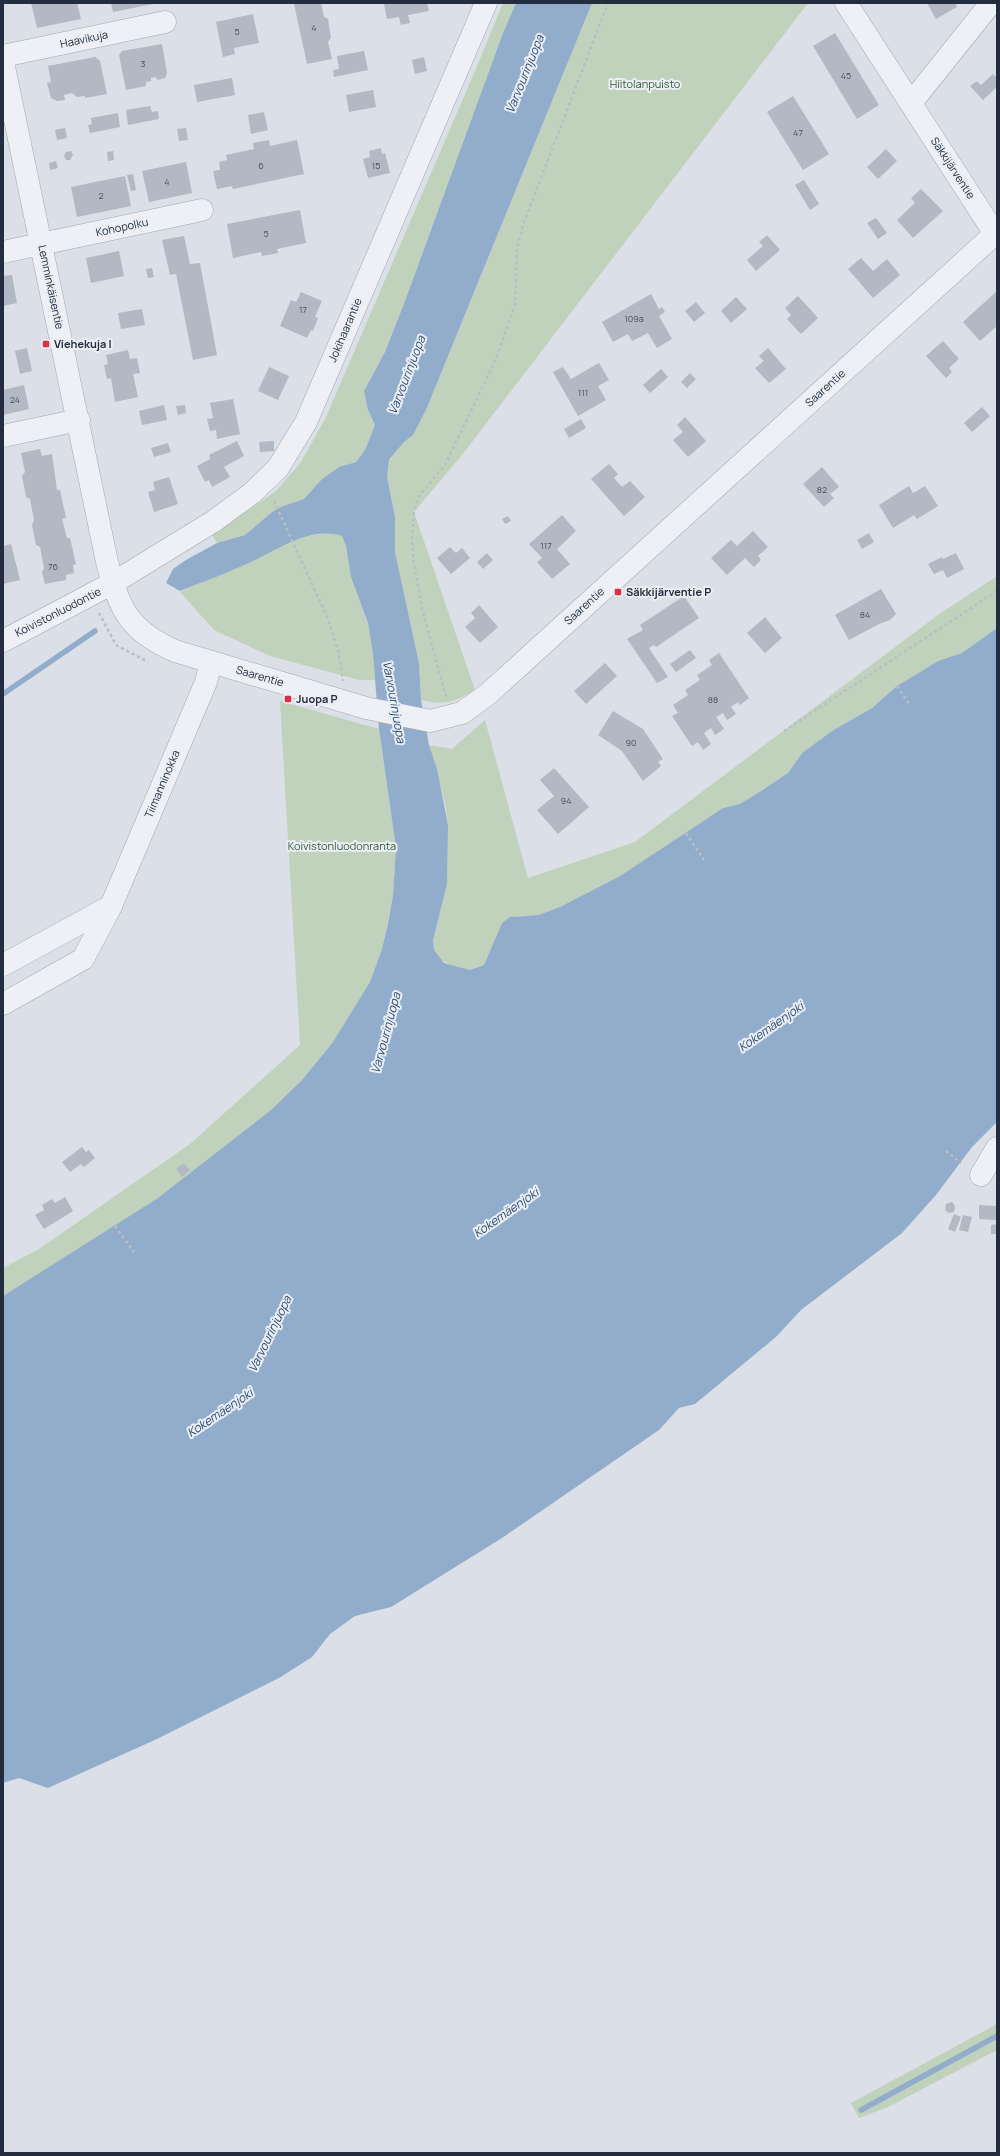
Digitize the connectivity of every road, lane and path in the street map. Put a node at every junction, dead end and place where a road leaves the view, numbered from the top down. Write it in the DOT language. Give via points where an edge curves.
graph roads {
  1 [pos="486,3"];
  2 [pos="608,3"];
  3 [pos="846,3"];
  4 [pos="991,3"];
  5 [pos="165,22"];
  6 [pos="3,64"];
  7 [pos="911,103"];
  8 [pos="202,210"];
  9 [pos="996,234"];
  10 [pos="42,244"];
  11 [pos="3,252"];
  12 [pos="79,420"];
  13 [pos="3,436"];
  14 [pos="274,501"];
  15 [pos="105,588"];
  16 [pos="997,591"];
  17 [pos="3,641"];
  18 [pos="211,662"];
  19 [pos="153,663"];
  20 [pos="897,686"];
  21 [pos="342,701"];
  22 [pos="910,705"];
  23 [pos="440,719"];
  24 [pos="784,730"];
  25 [pos="686,833"];
  26 [pos="704,860"];
  27 [pos="111,906"];
  28 [pos="3,964"];
  29 [pos="3,1004"];
  30 [pos="997,1148"];
  31 [pos="946,1150"];
  32 [pos="961,1162"];
  33 [pos="981,1175"];
  34 [pos="115,1226"];
  35 [pos="134,1252"];
  1 -- 15 [label="street, Jokihaarantie" via="306,422 278,468 252,493 214,521"];
  2 -- 23 [label="path" via="524,225 517,248 515,305 496,359 445,465 419,496 414,512 414,563"];
  3 -- 7 [label="street, Säkkijärventie"];
  4 -- 7 [label="street"];
  5 -- 6 [label="street, Haavikuja"];
  6 -- 10 [label="street, Lemminkäisentie"];
  7 -- 9 [label="street, Säkkijärventie"];
  8 -- 10 [label="street, Kohopolku"];
  9 -- 23 [label="street, Saarentie" via="488,694 462,713"];
  10 -- 11 [label="street, Kohopolku"];
  10 -- 12 [label="street, Lemminkäisentie"];
  12 -- 13 [label="street"];
  12 -- 15 [label="street, Lemminkäisentie"];
  14 -- 21 [label="path" via="328,619 343,676"];
  15 -- 17 [label="street, Koivistonluodontie"];
  15 -- 18 [label="street, Saarentie" via="135,627 156,643"];
  15 -- 19 [label="path" via="97,610 116,645"];
  16 -- 24 [label="path"];
  18 -- 21 [label="street, Saarentie"];
  18 -- 27 [label="street, Tiimanninokka" via="206,682"];
  20 -- 22 [label="path"];
  21 -- 23 [label="street, Saarentie" via="366,708"];
  25 -- 26 [label="path"];
  27 -- 28 [label="street"];
  27 -- 29 [label="street, Tiimanninokka" via="82,959"];
  30 -- 33 [label="street"];
  31 -- 32 [label="path"];
  34 -- 35 [label="path"];
}
